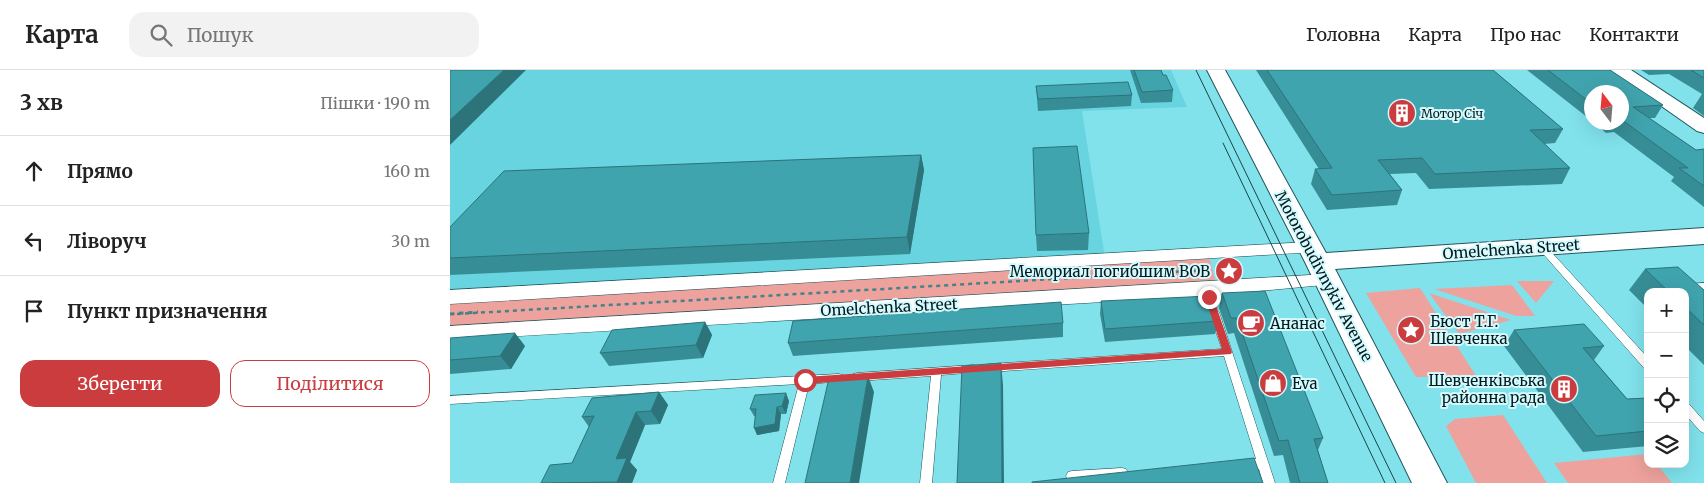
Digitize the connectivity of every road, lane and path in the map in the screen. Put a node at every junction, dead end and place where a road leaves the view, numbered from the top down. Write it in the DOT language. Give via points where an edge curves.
graph roads {
  1 [pos="1216,70"];
  2 [pos="1620,70"];
  3 [pos="1704,127"];
  4 [pos="1704,236"];
  5 [pos="1541,246"];
  6 [pos="1318,263"];
  7 [pos="1704,286"];
  8 [pos="1209,290"];
  9 [pos="450,297"];
  10 [pos="1704,300"];
  11 [pos="450,314"];
  12 [pos="450,333"];
  13 [pos="1228,352"];
  14 [pos="1644,361"];
  15 [pos="936,372"];
  16 [pos="805,380"];
  17 [pos="450,400"];
  18 [pos="1689,411"];
  19 [pos="1704,428"];
  20 [pos="1263,464"];
  21 [pos="1234,466"];
  22 [pos="1130,472"];
  23 [pos="1072,476"];
  24 [pos="779,483"];
  25 [pos="926,483"];
  26 [pos="1269,483"];
  27 [pos="1430,483"];
  1 -- 6 [label="main road, Motorobudivnykiv Avenue"];
  2 -- 3 [label="main road"];
  4 -- 5 [label="main road, Omelchenka Street"];
  5 -- 6 [label="main road, Omelchenka Street"];
  5 -- 14 [label="lane"];
  6 -- 8 [label="street, Omelchenka Street"];
  6 -- 9 [label="street, Omelchenka Street"];
  6 -- 27 [label="main road, Motorobudivnykiv Avenue"];
  7 -- 10 [label="lane" via="1690,287"];
  8 -- 11 [label="path"];
  8 -- 12 [label="street, Omelchenka Street"];
  8 -- 13 [label="lane"];
  13 -- 15 [label="lane"];
  13 -- 20 [label="lane"];
  15 -- 16 [label="lane"];
  15 -- 25 [label="lane"];
  16 -- 17 [label="lane"];
  16 -- 24 [label="lane"];
  18 -- 19 [label="lane"];
  20 -- 21 [label="lane"];
  20 -- 26 [label="lane"];
  22 -- 23 [label="lane"];
}
